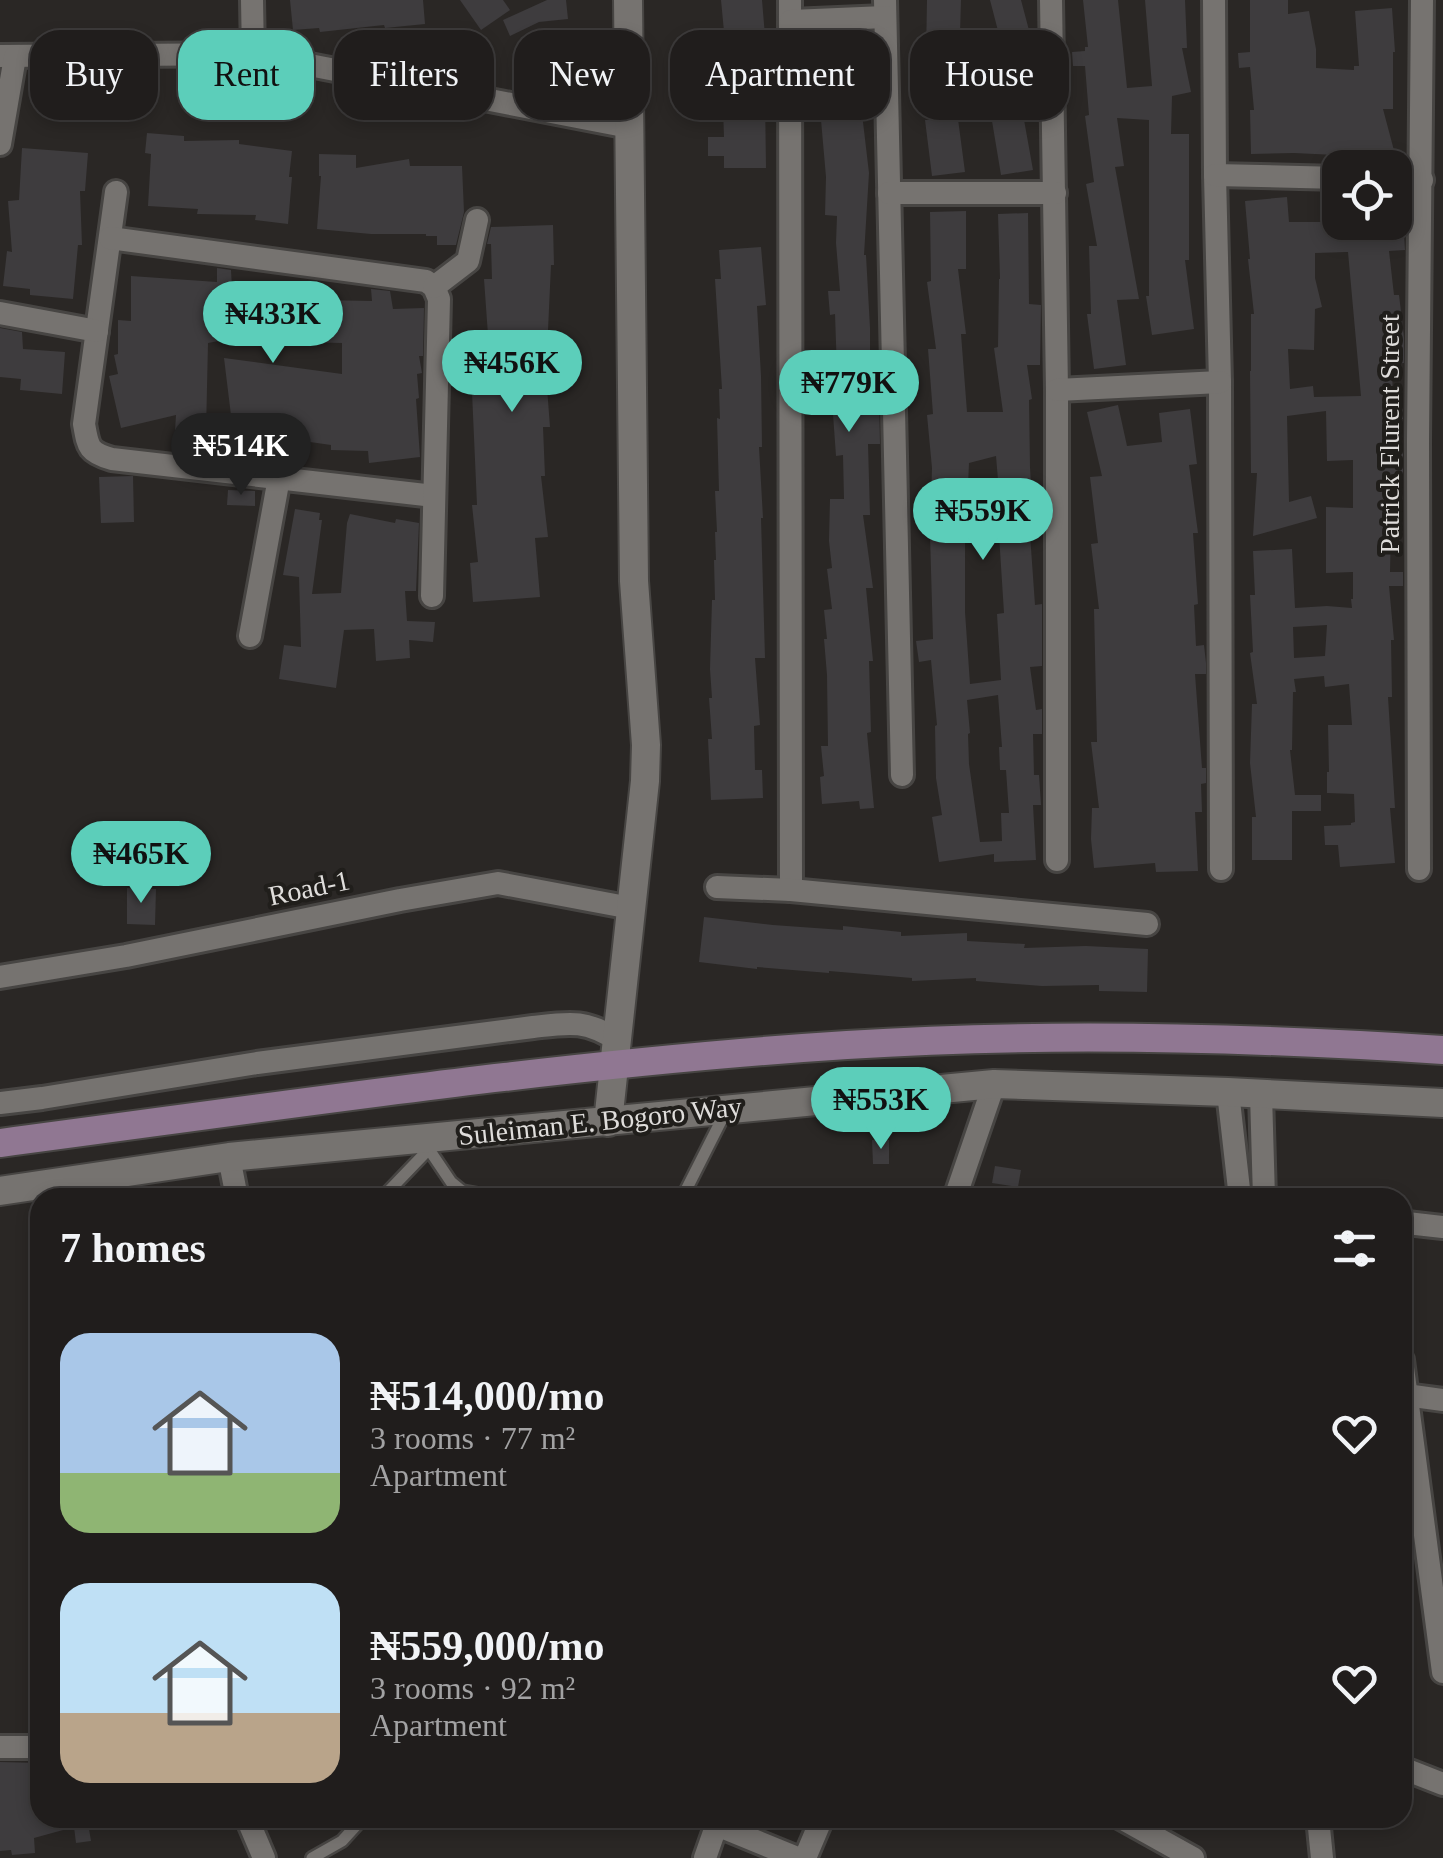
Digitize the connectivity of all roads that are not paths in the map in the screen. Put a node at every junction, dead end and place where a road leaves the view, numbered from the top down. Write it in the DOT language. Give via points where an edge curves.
graph roads {
  1 [pos="252,0"];
  2 [pos="628,0"];
  3 [pos="1051,0"];
  4 [pos="1214,0"];
  5 [pos="1422,0"];
  6 [pos="886,9"];
  7 [pos="791,10"];
  8 [pos="253,30"];
  9 [pos="178,55"];
  10 [pos="8,57"];
  11 [pos="314,66"];
  12 [pos="629,127"];
  13 [pos="0,144"];
  14 [pos="1214,174"];
  15 [pos="1322,177"];
  16 [pos="1412,180"];
  17 [pos="1422,180"];
  18 [pos="116,192"];
  19 [pos="889,193"];
  20 [pos="1054,193"];
  21 [pos="477,220"];
  22 [pos="110,238"];
  23 [pos="434,286"];
  24 [pos="0,313"];
  25 [pos="97,331"];
  26 [pos="1220,382"];
  27 [pos="1057,390"];
  28 [pos="1418,441"];
  29 [pos="1443,442"];
  30 [pos="278,478"];
  31 [pos="434,496"];
  32 [pos="432,596"];
  33 [pos="250,636"];
  34 [pos="902,775"];
  35 [pos="1057,860"];
  36 [pos="1418,869"];
  37 [pos="1221,870"];
  38 [pos="717,887"];
  39 [pos="791,890"];
  40 [pos="631,908"];
  41 [pos="1146,924"];
  42 [pos="0,977"];
  43 [pos="1443,1050"];
  44 [pos="615,1052"];
  45 [pos="994,1084"];
  46 [pos="1228,1092"];
  47 [pos="1261,1094"];
  48 [pos="0,1103"];
  49 [pos="1443,1104"];
  50 [pos="728,1108"];
  51 [pos="608,1122"];
  52 [pos="0,1143"];
  53 [pos="426,1144"];
  54 [pos="229,1157"];
  55 [pos="235,1188"];
  56 [pos="390,1188"];
  57 [pos="458,1188"];
  58 [pos="687,1188"];
  59 [pos="958,1188"];
  60 [pos="1239,1188"];
  61 [pos="1264,1188"];
  62 [pos="0,1191"];
  63 [pos="1412,1224"];
  64 [pos="1443,1227"];
  65 [pos="1412,1396"];
  66 [pos="1443,1400"];
  67 [pos="1412,1432"];
  68 [pos="1437,1585"];
  69 [pos="1443,1672"];
  70 [pos="0,1747"];
  71 [pos="30,1748"];
  72 [pos="1412,1772"];
  73 [pos="1443,1784"];
  74 [pos="251,1828"];
  75 [pos="354,1828"];
  76 [pos="716,1828"];
  77 [pos="732,1828"];
  78 [pos="817,1828"];
  79 [pos="1139,1828"];
  80 [pos="1319,1828"];
  81 [pos="264,1858"];
  82 [pos="312,1858"];
  83 [pos="705,1858"];
  84 [pos="801,1858"];
  85 [pos="1193,1858"];
  86 [pos="1322,1858"];
  1 -- 8 [label="street"];
  2 -- 12 [label="street"];
  3 -- 20 [label="street"];
  4 -- 14 [label="street"];
  5 -- 17 [label="street, Patrick Flurent Street"];
  6 -- 7 [label="street"];
  6 -- 19 [label="street"];
  7 -- 39 [label="street"];
  9 -- 10 [label="street"];
  10 -- 13 [label="street"];
  11 -- 12 [label="street"];
  12 -- 40 [label="street" via="634,580 646,745"];
  14 -- 15 [label="street"];
  14 -- 26 [label="street"];
  16 -- 17 [label="street"];
  17 -- 28 [label="street, Patrick Flurent Street"];
  18 -- 22 [label="street"];
  19 -- 20 [label="street"];
  19 -- 34 [label="street"];
  20 -- 27 [label="street"];
  21 -- 23 [label="street" via="468,260"];
  22 -- 23 [label="street"];
  22 -- 25 [label="street"];
  23 -- 31 [label="street"];
  24 -- 25 [label="street"];
  25 -- 30 [label="street" via="84,424 96,454"];
  26 -- 27 [label="street"];
  26 -- 37 [label="street"];
  27 -- 35 [label="street"];
  28 -- 29 [label="street"];
  28 -- 36 [label="street, Patrick Flurent Street"];
  30 -- 31 [label="street"];
  30 -- 33 [label="street"];
  31 -- 32 [label="street"];
  38 -- 39 [label="street"];
  39 -- 41 [label="street"];
  40 -- 42 [label="street, Road-1" via="498,883"];
  40 -- 44 [label="street"];
  43 -- 44 [label="main road, Suleiman E. Bogoro Way" via="1182,1037"];
  44 -- 48 [label="street" via="606,1033 578,1022"];
  44 -- 51 [label="street"];
  44 -- 52 [label="main road, Suleiman E. Bogoro Way" via="502,1076"];
  45 -- 46 [label="street, Suleiman E. Bogoro Way"];
  45 -- 50 [label="street, Suleiman E. Bogoro Way"];
  45 -- 59 [label="street"];
  46 -- 47 [label="street, Suleiman E. Bogoro Way"];
  46 -- 60 [label="street"];
  47 -- 49 [label="street, Suleiman E. Bogoro Way"];
  47 -- 61 [label="street"];
  50 -- 51 [label="street, Suleiman E. Bogoro Way"];
  50 -- 58 [label="lane"];
  51 -- 53 [label="street, Suleiman E. Bogoro Way"];
  53 -- 54 [label="street, Suleiman E. Bogoro Way"];
  53 -- 56 [label="lane"];
  53 -- 57 [label="lane"];
  54 -- 55 [label="street"];
  54 -- 62 [label="street, Suleiman E. Bogoro Way"];
  63 -- 64 [label="street"];
  65 -- 66 [label="street"];
  67 -- 68 [label="street"];
  68 -- 69 [label="street"];
  70 -- 71 [label="street"];
  72 -- 73 [label="street"];
  74 -- 81 [label="street"];
  75 -- 82 [label="lane"];
  76 -- 83 [label="street"];
  77 -- 84 [label="street"];
  78 -- 84 [label="street"];
  79 -- 85 [label="street"];
  80 -- 86 [label="street"];
}
